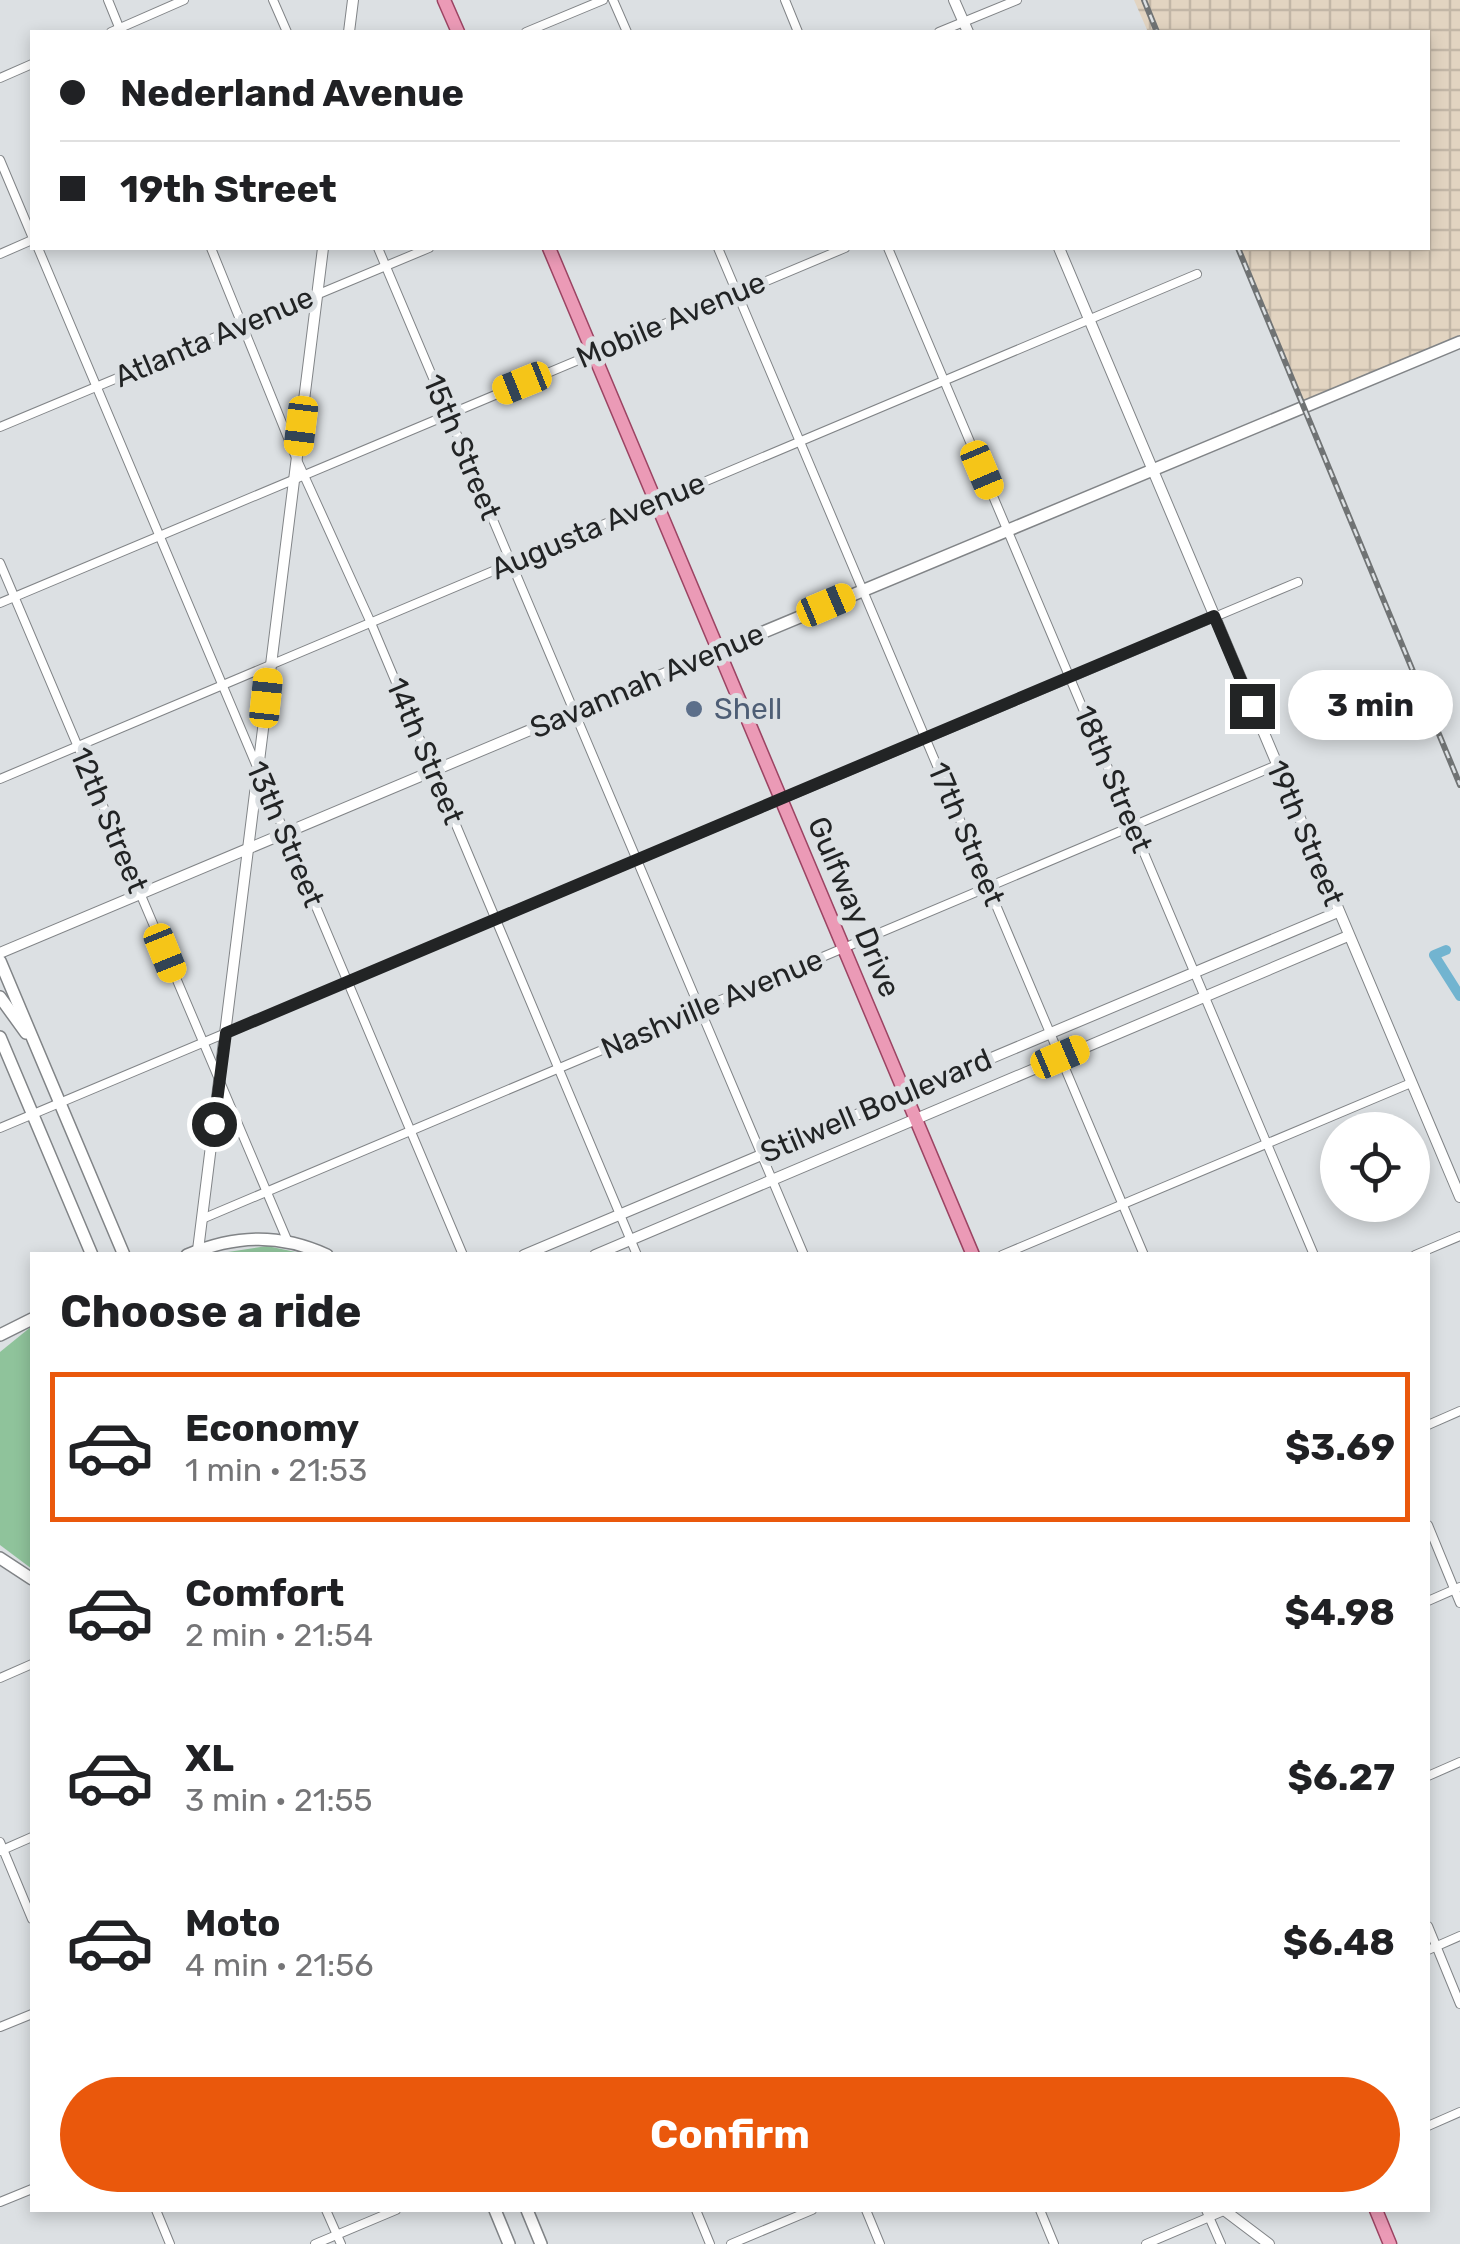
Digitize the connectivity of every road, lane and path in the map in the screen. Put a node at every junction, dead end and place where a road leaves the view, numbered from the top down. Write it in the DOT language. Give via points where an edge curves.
graph roads {
  1 [pos="108,0"];
  2 [pos="184,0"];
  3 [pos="273,0"];
  4 [pos="353,0"];
  5 [pos="444,0"];
  6 [pos="603,0"];
  7 [pos="613,0"];
  8 [pos="785,0"];
  9 [pos="954,0"];
  10 [pos="1016,0"];
  11 [pos="966,27"];
  12 [pos="117,30"];
  13 [pos="119,30"];
  14 [pos="286,30"];
  15 [pos="349,30"];
  16 [pos="457,30"];
  17 [pos="531,30"];
  18 [pos="626,30"];
  19 [pos="797,30"];
  20 [pos="30,65"];
  21 [pos="0,78"];
  22 [pos="0,160"];
  23 [pos="30,233"];
  24 [pos="30,239"];
  25 [pos="39,250"];
  26 [pos="212,250"];
  27 [pos="323,250"];
  28 [pos="379,250"];
  29 [pos="424,250"];
  30 [pos="549,250"];
  31 [pos="719,250"];
  32 [pos="840,250"];
  33 [pos="889,250"];
  34 [pos="1060,250"];
  35 [pos="0,254"];
  36 [pos="386,266"];
  37 [pos="1197,274"];
  38 [pos="737,293"];
  39 [pos="317,294"];
  40 [pos="1089,319"];
  41 [pos="244,326"];
  42 [pos="1460,342"];
  43 [pos="593,354"];
  44 [pos="945,381"];
  45 [pos="96,386"];
  46 [pos="448,414"];
  47 [pos="0,428"];
  48 [pos="800,442"];
  49 [pos="297,460"];
  50 [pos="1152,468"];
  51 [pos="299,477"];
  52 [pos="656,502"];
  53 [pos="1008,529"];
  54 [pos="159,536"];
  55 [pos="0,563"];
  56 [pos="511,563"];
  57 [pos="1298,582"];
  58 [pos="862,590"];
  59 [pos="14,597"];
  60 [pos="0,603"];
  61 [pos="1214,616"];
  62 [pos="371,623"];
  63 [pos="718,650"];
  64 [pos="270,662"];
  65 [pos="1070,678"];
  66 [pos="222,684"];
  67 [pos="574,712"];
  68 [pos="926,739"];
  69 [pos="78,746"];
  70 [pos="1277,765"];
  71 [pos="258,769"];
  72 [pos="433,772"];
  73 [pos="0,779"];
  74 [pos="781,800"];
  75 [pos="1132,827"];
  76 [pos="284,834"];
  77 [pos="247,849"];
  78 [pos="637,860"];
  79 [pos="988,887"];
  80 [pos="140,894"];
  81 [pos="1338,912"];
  82 [pos="496,921"];
  83 [pos="1348,936"];
  84 [pos="844,948"];
  85 [pos="0,957"];
  86 [pos="1194,972"];
  87 [pos="347,982"];
  88 [pos="0,996"];
  89 [pos="1205,996"];
  90 [pos="699,1008"];
  91 [pos="226,1033"];
  92 [pos="1050,1033"];
  93 [pos="0,1037"];
  94 [pos="202,1042"];
  95 [pos="35,1044"];
  96 [pos="1060,1057"];
  97 [pos="558,1070"];
  98 [pos="220,1078"];
  99 [pos="1411,1082"];
  100 [pos="905,1094"];
  101 [pos="60,1103"];
  102 [pos="32,1114"];
  103 [pos="916,1119"];
  104 [pos="0,1128"];
  105 [pos="409,1129"];
  106 [pos="1266,1142"];
  107 [pos="761,1154"];
  108 [pos="772,1179"];
  109 [pos="266,1190"];
  110 [pos="1460,1197"];
  111 [pos="1122,1203"];
  112 [pos="620,1216"];
  113 [pos="202,1219"];
  114 [pos="1460,1236"];
  115 [pos="631,1240"];
  116 [pos="288,1242"];
  117 [pos="91,1252"];
  118 [pos="123,1252"];
  119 [pos="192,1252"];
  120 [pos="196,1252"];
  121 [pos="317,1252"];
  122 [pos="462,1252"];
  123 [pos="531,1252"];
  124 [pos="602,1252"];
  125 [pos="636,1252"];
  126 [pos="803,1252"];
  127 [pos="972,1252"];
  128 [pos="1009,1252"];
  129 [pos="1143,1252"];
  130 [pos="1313,1252"];
  131 [pos="1422,1252"];
  132 [pos="30,1320"];
  133 [pos="0,1335"];
  134 [pos="1460,1411"];
  135 [pos="1430,1424"];
  136 [pos="1430,1530"];
  137 [pos="0,1558"];
  138 [pos="30,1578"];
  139 [pos="1457,1588"];
  140 [pos="1430,1600"];
  141 [pos="1460,1603"];
  142 [pos="30,1665"];
  143 [pos="0,1678"];
  144 [pos="1460,1762"];
  145 [pos="1430,1775"];
  146 [pos="30,1838"];
  147 [pos="1,1848"];
  148 [pos="30,1913"];
  149 [pos="1460,1936"];
  150 [pos="1432,1948"];
  151 [pos="1460,2004"];
  152 [pos="30,2015"];
  153 [pos="0,2028"];
  154 [pos="1460,2112"];
  155 [pos="1430,2125"];
  156 [pos="30,2189"];
  157 [pos="0,2202"];
  158 [pos="157,2212"];
  159 [pos="327,2212"];
  160 [pos="392,2212"];
  161 [pos="496,2212"];
  162 [pos="527,2212"];
  163 [pos="697,2212"];
  164 [pos="807,2212"];
  165 [pos="867,2212"];
  166 [pos="1041,2212"];
  167 [pos="1228,2212"];
  168 [pos="1377,2212"];
  169 [pos="1208,2214"];
  170 [pos="339,2239"];
  171 [pos="170,2244"];
  172 [pos="314,2244"];
  173 [pos="509,2244"];
  174 [pos="541,2244"];
  175 [pos="710,2244"];
  176 [pos="731,2244"];
  177 [pos="880,2244"];
  178 [pos="1054,2244"];
  179 [pos="1146,2244"];
  180 [pos="1221,2244"];
  181 [pos="1268,2244"];
  182 [pos="1390,2244"];
  1 -- 12 [label="street"];
  2 -- 13 [label="street"];
  3 -- 14 [label="street"];
  4 -- 15 [label="street"];
  5 -- 16 [label="main road"];
  6 -- 17 [label="street"];
  7 -- 18 [label="street"];
  8 -- 19 [label="street"];
  9 -- 11 [label="street"];
  10 -- 11 [label="street"];
  20 -- 21 [label="street"];
  22 -- 23 [label="street"];
  24 -- 35 [label="street"];
  25 -- 45 [label="street, 13th Street"];
  26 -- 41 [label="street"];
  27 -- 39 [label="street"];
  28 -- 36 [label="street, 15th Street"];
  29 -- 36 [label="street, Atlanta Avenue"];
  30 -- 43 [label="main road, Gulfway Drive"];
  31 -- 38 [label="street, 17th Street"];
  32 -- 38 [label="street, Mobile Avenue"];
  33 -- 44 [label="street, 18th Street"];
  34 -- 40 [label="street, 19th Street"];
  36 -- 39 [label="street, Atlanta Avenue"];
  36 -- 46 [label="street, 15th Street"];
  37 -- 40 [label="street, Augusta Avenue"];
  38 -- 43 [label="street, Mobile Avenue"];
  38 -- 48 [label="street, 17th Street"];
  39 -- 41 [label="street, Atlanta Avenue"];
  39 -- 49 [label="street"];
  40 -- 44 [label="street, Augusta Avenue"];
  40 -- 50 [label="street, 19th Street"];
  41 -- 45 [label="street, Atlanta Avenue"];
  41 -- 49 [label="street"];
  42 -- 50 [label="main road, Savannah Avenue"];
  43 -- 46 [label="street, Mobile Avenue"];
  43 -- 52 [label="main road, Gulfway Drive"];
  44 -- 48 [label="street, Augusta Avenue"];
  44 -- 53 [label="street, 18th Street"];
  45 -- 47 [label="street, Atlanta Avenue"];
  45 -- 54 [label="street, 13th Street"];
  46 -- 51 [label="street, Mobile Avenue"];
  46 -- 56 [label="street, 15th Street"];
  48 -- 52 [label="street, Augusta Avenue"];
  48 -- 58 [label="street, 17th Street"];
  49 -- 51 [label="street"];
  50 -- 53 [label="main road, Savannah Avenue"];
  50 -- 61 [label="street, 19th Street"];
  51 -- 54 [label="street, Mobile Avenue"];
  51 -- 62 [label="street, 14th Street"];
  51 -- 64 [label="street"];
  52 -- 56 [label="street, Augusta Avenue"];
  52 -- 63 [label="main road, Gulfway Drive"];
  53 -- 58 [label="main road, Savannah Avenue"];
  53 -- 65 [label="street, 18th Street"];
  54 -- 59 [label="street, Mobile Avenue"];
  54 -- 66 [label="street, 13th Street"];
  55 -- 59 [label="street, 12th Street"];
  56 -- 62 [label="street, Augusta Avenue"];
  56 -- 67 [label="street, 15th Street"];
  57 -- 61 [label="street"];
  58 -- 63 [label="main road, Savannah Avenue"];
  58 -- 68 [label="street, 17th Street"];
  59 -- 60 [label="street, Mobile Avenue"];
  59 -- 69 [label="street, 12th Street"];
  61 -- 65 [label="street"];
  61 -- 70 [label="street, 19th Street"];
  62 -- 64 [label="street, Augusta Avenue"];
  62 -- 72 [label="street, 14th Street"];
  63 -- 67 [label="street, Savannah Avenue"];
  63 -- 74 [label="main road, Gulfway Drive"];
  64 -- 66 [label="street, Augusta Avenue"];
  64 -- 71 [label="street"];
  65 -- 68 [label="street"];
  65 -- 75 [label="street, 18th Street"];
  66 -- 69 [label="street, Augusta Avenue"];
  66 -- 71 [label="street, 13th Street"];
  67 -- 72 [label="street, Savannah Avenue"];
  67 -- 78 [label="street, 15th Street"];
  68 -- 74 [label="street"];
  68 -- 79 [label="street, 17th Street"];
  69 -- 73 [label="street, Augusta Avenue"];
  69 -- 80 [label="street, 12th Street"];
  70 -- 75 [label="street, Nashville Avenue"];
  70 -- 81 [label="street, 19th Street"];
  71 -- 76 [label="street, 13th Street"];
  71 -- 77 [label="street"];
  72 -- 76 [label="street, Savannah Avenue"];
  72 -- 82 [label="street, 14th Street"];
  74 -- 78 [label="street"];
  74 -- 84 [label="main road, Gulfway Drive"];
  75 -- 79 [label="street, Nashville Avenue"];
  75 -- 86 [label="street, 18th Street"];
  76 -- 77 [label="street, Savannah Avenue"];
  76 -- 87 [label="street, 13th Street"];
  77 -- 80 [label="street, Savannah Avenue"];
  77 -- 91 [label="street"];
  78 -- 82 [label="street"];
  78 -- 90 [label="street, 15th Street"];
  79 -- 84 [label="street, Nashville Avenue"];
  79 -- 92 [label="street, 17th Street"];
  80 -- 85 [label="street, Savannah Avenue"];
  80 -- 94 [label="street, 12th Street"];
  81 -- 83 [label="street, 19th Street"];
  81 -- 86 [label="street, Stilwell Boulevard"];
  82 -- 87 [label="street"];
  82 -- 97 [label="street, 14th Street"];
  83 -- 89 [label="street, Stilwell Boulevard"];
  83 -- 99 [label="street, 19th Street"];
  84 -- 90 [label="street, Nashville Avenue"];
  84 -- 100 [label="main road, Gulfway Drive"];
  85 -- 95 [label="main road"];
  86 -- 89 [label="street, 18th Street"];
  86 -- 92 [label="street, Stilwell Boulevard"];
  87 -- 91 [label="street"];
  87 -- 105 [label="street, 13th Street"];
  88 -- 95 [label="main road"];
  89 -- 96 [label="street, Stilwell Boulevard"];
  89 -- 106 [label="street, 18th Street"];
  90 -- 97 [label="street, Nashville Avenue"];
  90 -- 107 [label="street, 15th Street"];
  91 -- 94 [label="street"];
  91 -- 98 [label="street"];
  92 -- 96 [label="street, 17th Street"];
  92 -- 100 [label="street, Stilwell Boulevard"];
  93 -- 102 [label="main road"];
  94 -- 98 [label="street, 12th Street"];
  94 -- 101 [label="street"];
  95 -- 101 [label="main road"];
  96 -- 103 [label="street, Stilwell Boulevard"];
  96 -- 111 [label="street, 17th Street"];
  97 -- 105 [label="street, Nashville Avenue"];
  97 -- 112 [label="street, 14th Street"];
  98 -- 109 [label="street, 12th Street"];
  98 -- 113 [label="street"];
  99 -- 106 [label="street"];
  99 -- 110 [label="street, 19th Street"];
  100 -- 103 [label="main road, Gulfway Drive"];
  100 -- 107 [label="street, Stilwell Boulevard"];
  101 -- 102 [label="street"];
  101 -- 118 [label="main road"];
  102 -- 104 [label="street"];
  102 -- 117 [label="main road"];
  103 -- 108 [label="street, Stilwell Boulevard"];
  103 -- 127 [label="main road, Gulfway Drive"];
  105 -- 109 [label="street, Nashville Avenue"];
  105 -- 122 [label="street, 13th Street"];
  106 -- 111 [label="street"];
  106 -- 130 [label="street, 18th Street"];
  107 -- 108 [label="street, 15th Street"];
  107 -- 112 [label="street, Stilwell Boulevard"];
  108 -- 115 [label="street, Stilwell Boulevard"];
  108 -- 126 [label="street, 15th Street"];
  109 -- 113 [label="street, Nashville Avenue"];
  109 -- 116 [label="street, 12th Street"];
  111 -- 128 [label="street"];
  111 -- 129 [label="street, 17th Street"];
  112 -- 115 [label="street, 14th Street"];
  112 -- 123 [label="street, Stilwell Boulevard"];
  113 -- 119 [label="street"];
  114 -- 131 [label="street"];
  115 -- 124 [label="street, Stilwell Boulevard"];
  115 -- 125 [label="street, 14th Street"];
  116 -- 120 [label="main road" via="250,1237"];
  116 -- 121 [label="main road"];
  132 -- 133 [label="main road"];
  134 -- 135 [label="street"];
  136 -- 139 [label="street"];
  137 -- 138 [label="main road"];
  139 -- 140 [label="street"];
  139 -- 141 [label="street"];
  142 -- 143 [label="street"];
  144 -- 145 [label="street"];
  146 -- 147 [label="street"];
  147 -- 148 [label="street"];
  149 -- 150 [label="street"];
  150 -- 151 [label="street"];
  152 -- 153 [label="street"];
  154 -- 155 [label="street"];
  156 -- 157 [label="street"];
  158 -- 171 [label="street"];
  159 -- 170 [label="street"];
  160 -- 170 [label="street"];
  161 -- 173 [label="main road"];
  162 -- 174 [label="main road"];
  163 -- 175 [label="street"];
  164 -- 176 [label="street"];
  165 -- 177 [label="street"];
  166 -- 178 [label="street"];
  167 -- 181 [label="street"];
  168 -- 182 [label="main road"];
  169 -- 179 [label="street"];
  169 -- 180 [label="street"];
  170 -- 172 [label="street"];
}
